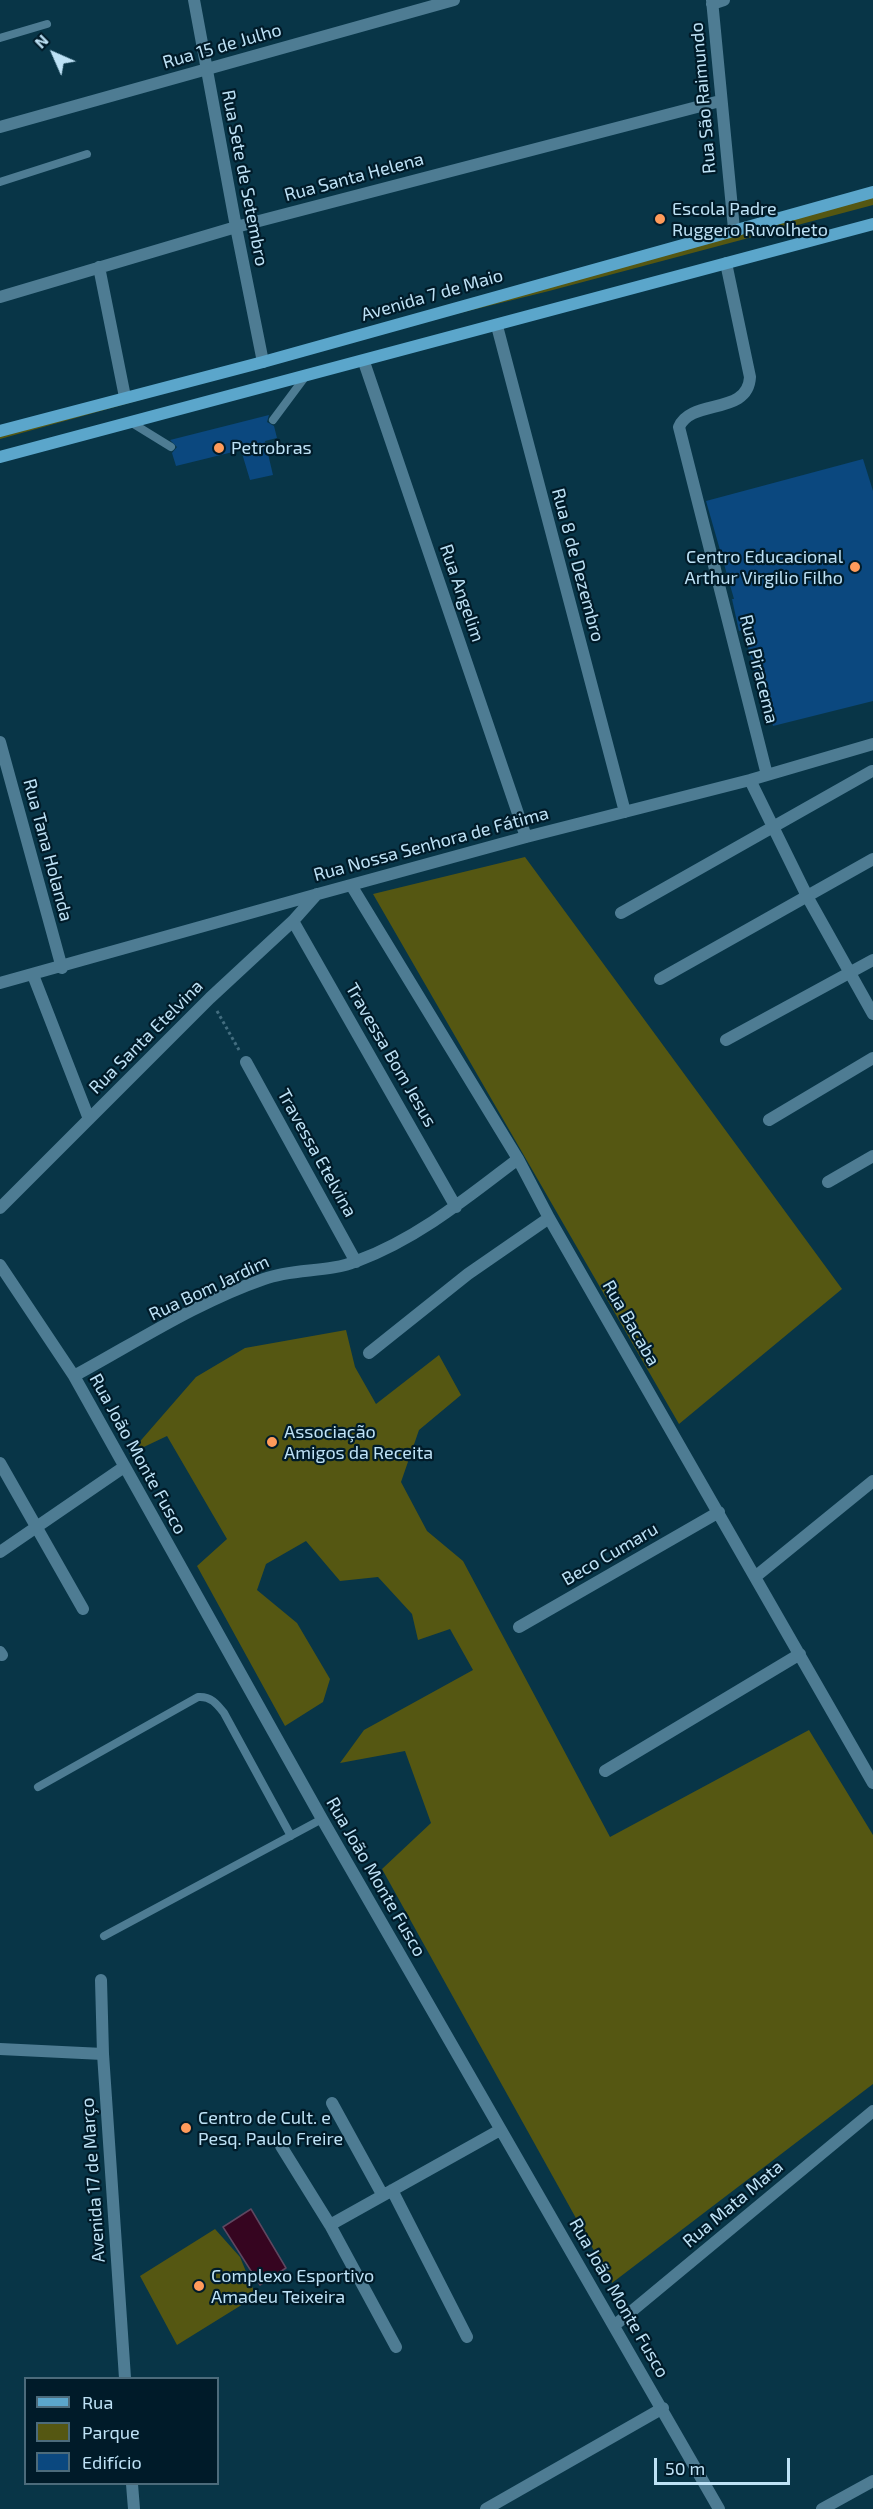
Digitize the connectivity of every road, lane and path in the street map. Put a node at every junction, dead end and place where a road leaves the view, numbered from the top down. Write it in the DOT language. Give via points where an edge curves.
graph roads {
  1 [pos="194,0"];
  2 [pos="454,0"];
  3 [pos="716,1"];
  4 [pos="47,24"];
  5 [pos="0,38"];
  6 [pos="206,69"];
  7 [pos="720,101"];
  8 [pos="0,127"];
  9 [pos="87,154"];
  10 [pos="0,182"];
  11 [pos="873,192"];
  12 [pos="873,224"];
  13 [pos="236,227"];
  14 [pos="734,229"];
  15 [pos="726,263"];
  16 [pos="99,267"];
  17 [pos="0,297"];
  18 [pos="497,326"];
  19 [pos="263,362"];
  20 [pos="364,362"];
  21 [pos="305,377"];
  22 [pos="125,397"];
  23 [pos="273,420"];
  24 [pos="132,423"];
  25 [pos="0,431"];
  26 [pos="171,447"];
  27 [pos="0,457"];
  28 [pos="0,742"];
  29 [pos="873,744"];
  30 [pos="872,771"];
  31 [pos="767,775"];
  32 [pos="750,780"];
  33 [pos="625,812"];
  34 [pos="771,826"];
  35 [pos="526,837"];
  36 [pos="873,860"];
  37 [pos="351,885"];
  38 [pos="318,894"];
  39 [pos="808,898"];
  40 [pos="621,913"];
  41 [pos="293,921"];
  42 [pos="873,960"];
  43 [pos="62,968"];
  44 [pos="850,972"];
  45 [pos="33,975"];
  46 [pos="660,979"];
  47 [pos="0,983"];
  48 [pos="210,998"];
  49 [pos="873,1014"];
  50 [pos="726,1040"];
  51 [pos="873,1058"];
  52 [pos="246,1062"];
  53 [pos="89,1119"];
  54 [pos="769,1120"];
  55 [pos="873,1156"];
  56 [pos="518,1159"];
  57 [pos="828,1182"];
  58 [pos="456,1207"];
  59 [pos="0,1208"];
  60 [pos="549,1218"];
  61 [pos="356,1262"];
  62 [pos="0,1265"];
  63 [pos="369,1353"];
  64 [pos="74,1376"];
  65 [pos="0,1464"];
  66 [pos="124,1467"];
  67 [pos="873,1481"];
  68 [pos="719,1512"];
  69 [pos="36,1526"];
  70 [pos="0,1552"];
  71 [pos="755,1577"];
  72 [pos="83,1609"];
  73 [pos="519,1627"];
  74 [pos="800,1654"];
  75 [pos="605,1771"];
  76 [pos="873,1783"];
  77 [pos="38,1787"];
  78 [pos="322,1819"];
  79 [pos="291,1836"];
  80 [pos="105,1936"];
  81 [pos="101,1980"];
  82 [pos="0,2049"];
  83 [pos="103,2054"];
  84 [pos="332,2103"];
  85 [pos="873,2111"];
  86 [pos="500,2130"];
  87 [pos="281,2146"];
  88 [pos="387,2192"];
  89 [pos="330,2225"];
  90 [pos="615,2325"];
  91 [pos="467,2337"];
  92 [pos="396,2347"];
  93 [pos="125,2377"];
  94 [pos="663,2408"];
  95 [pos="873,2481"];
  96 [pos="132,2485"];
  97 [pos="134,2509"];
  98 [pos="486,2509"];
  99 [pos="719,2509"];
  100 [pos="822,2509"];
  1 -- 6 [label="street, Rua Sete de Setembro"];
  2 -- 6 [label="street, Rua 15 de Julho"];
  3 -- 7 [label="street, Rua São Raimundo"];
  4 -- 5 [label="lane"];
  6 -- 8 [label="street, Rua 15 de Julho"];
  6 -- 13 [label="street, Rua Sete de Setembro"];
  7 -- 13 [label="street, Rua Santa Helena"];
  7 -- 14 [label="street, Rua São Raimundo"];
  9 -- 10 [label="lane"];
  11 -- 14 [label="main road, Avenida 7 de Maio"];
  12 -- 15 [label="main road"];
  13 -- 16 [label="street, Rua Santa Helena"];
  13 -- 19 [label="street, Rua Sete de Setembro"];
  14 -- 19 [label="main road, Avenida 7 de Maio"];
  15 -- 18 [label="main road"];
  15 -- 31 [label="street, Rua Piracema" via="749,388 743,396 687,417 679,428"];
  16 -- 17 [label="street, Rua Santa Helena"];
  16 -- 22 [label="street"];
  18 -- 20 [label="main road"];
  18 -- 33 [label="street, Rua 8 de Dezembro"];
  19 -- 22 [label="main road, Avenida 7 de Maio"];
  20 -- 21 [label="main road"];
  20 -- 35 [label="street, Rua Angelim"];
  21 -- 23 [label="lane"];
  21 -- 24 [label="main road"];
  22 -- 25 [label="main road, Avenida 7 de Maio"];
  24 -- 26 [label="lane"];
  24 -- 27 [label="main road"];
  28 -- 43 [label="street, Rua Tana Holanda"];
  29 -- 31 [label="street, Rua Nossa Senhora de Fátima"];
  30 -- 34 [label="street"];
  31 -- 32 [label="street, Rua Nossa Senhora de Fátima"];
  32 -- 33 [label="street, Rua Nossa Senhora de Fátima"];
  32 -- 34 [label="street"];
  33 -- 35 [label="street, Rua Nossa Senhora de Fátima"];
  34 -- 39 [label="street"];
  34 -- 40 [label="street"];
  35 -- 37 [label="street, Rua Nossa Senhora de Fátima"];
  36 -- 39 [label="street"];
  37 -- 38 [label="street, Rua Nossa Senhora de Fátima"];
  37 -- 56 [label="street, Rua Bacaba"];
  38 -- 41 [label="street, Rua Santa Etelvina"];
  38 -- 43 [label="street, Rua Nossa Senhora de Fátima"];
  39 -- 44 [label="street"];
  39 -- 46 [label="street"];
  41 -- 48 [label="street, Rua Santa Etelvina"];
  41 -- 58 [label="street, Travessa Bom Jesus"];
  42 -- 44 [label="street"];
  43 -- 45 [label="street, Rua Nossa Senhora de Fátima"];
  44 -- 49 [label="street"];
  44 -- 50 [label="street"];
  45 -- 47 [label="street, Rua Nossa Senhora de Fátima"];
  45 -- 53 [label="street"];
  48 -- 52 [label="path"];
  48 -- 53 [label="street, Rua Santa Etelvina"];
  51 -- 54 [label="street"];
  52 -- 61 [label="street, Travessa Etelvina"];
  53 -- 59 [label="street, Rua Santa Etelvina"];
  55 -- 57 [label="street"];
  56 -- 58 [label="street, Rua Bom Jardim"];
  56 -- 60 [label="street, Rua Bacaba"];
  58 -- 61 [label="street, Rua Bom Jardim"];
  60 -- 63 [label="street" via="468,1274"];
  60 -- 68 [label="street, Rua Bacaba"];
  61 -- 64 [label="street, Rua Bom Jardim" via="264,1279 200,1308"];
  62 -- 64 [label="street, Rua João Monte Fusco"];
  64 -- 66 [label="street, Rua João Monte Fusco"];
  65 -- 69 [label="street"];
  66 -- 69 [label="street"];
  66 -- 78 [label="street, Rua João Monte Fusco"];
  67 -- 71 [label="street"];
  68 -- 71 [label="street, Rua Bacaba"];
  68 -- 73 [label="street, Beco Cumaru"];
  69 -- 70 [label="street"];
  69 -- 72 [label="street"];
  71 -- 74 [label="street, Rua Bacaba"];
  74 -- 75 [label="street"];
  74 -- 76 [label="street, Rua Bacaba"];
  77 -- 79 [label="lane" via="206,1696 225,1713"];
  78 -- 79 [label="lane"];
  78 -- 86 [label="street, Rua João Monte Fusco"];
  79 -- 80 [label="lane"];
  81 -- 83 [label="street, Avenida 17 de Março"];
  82 -- 83 [label="street"];
  83 -- 93 [label="street, Avenida 17 de Março"];
  84 -- 88 [label="street"];
  85 -- 90 [label="street, Rua Mata Mata"];
  86 -- 88 [label="street"];
  86 -- 90 [label="street, Rua João Monte Fusco"];
  87 -- 89 [label="street"];
  88 -- 89 [label="street"];
  88 -- 91 [label="street"];
  89 -- 92 [label="street"];
  90 -- 94 [label="street, Rua João Monte Fusco"];
  94 -- 98 [label="street"];
  94 -- 99 [label="street, Rua João Monte Fusco"];
  95 -- 100 [label="street"];
  96 -- 97 [label="street"];
}
